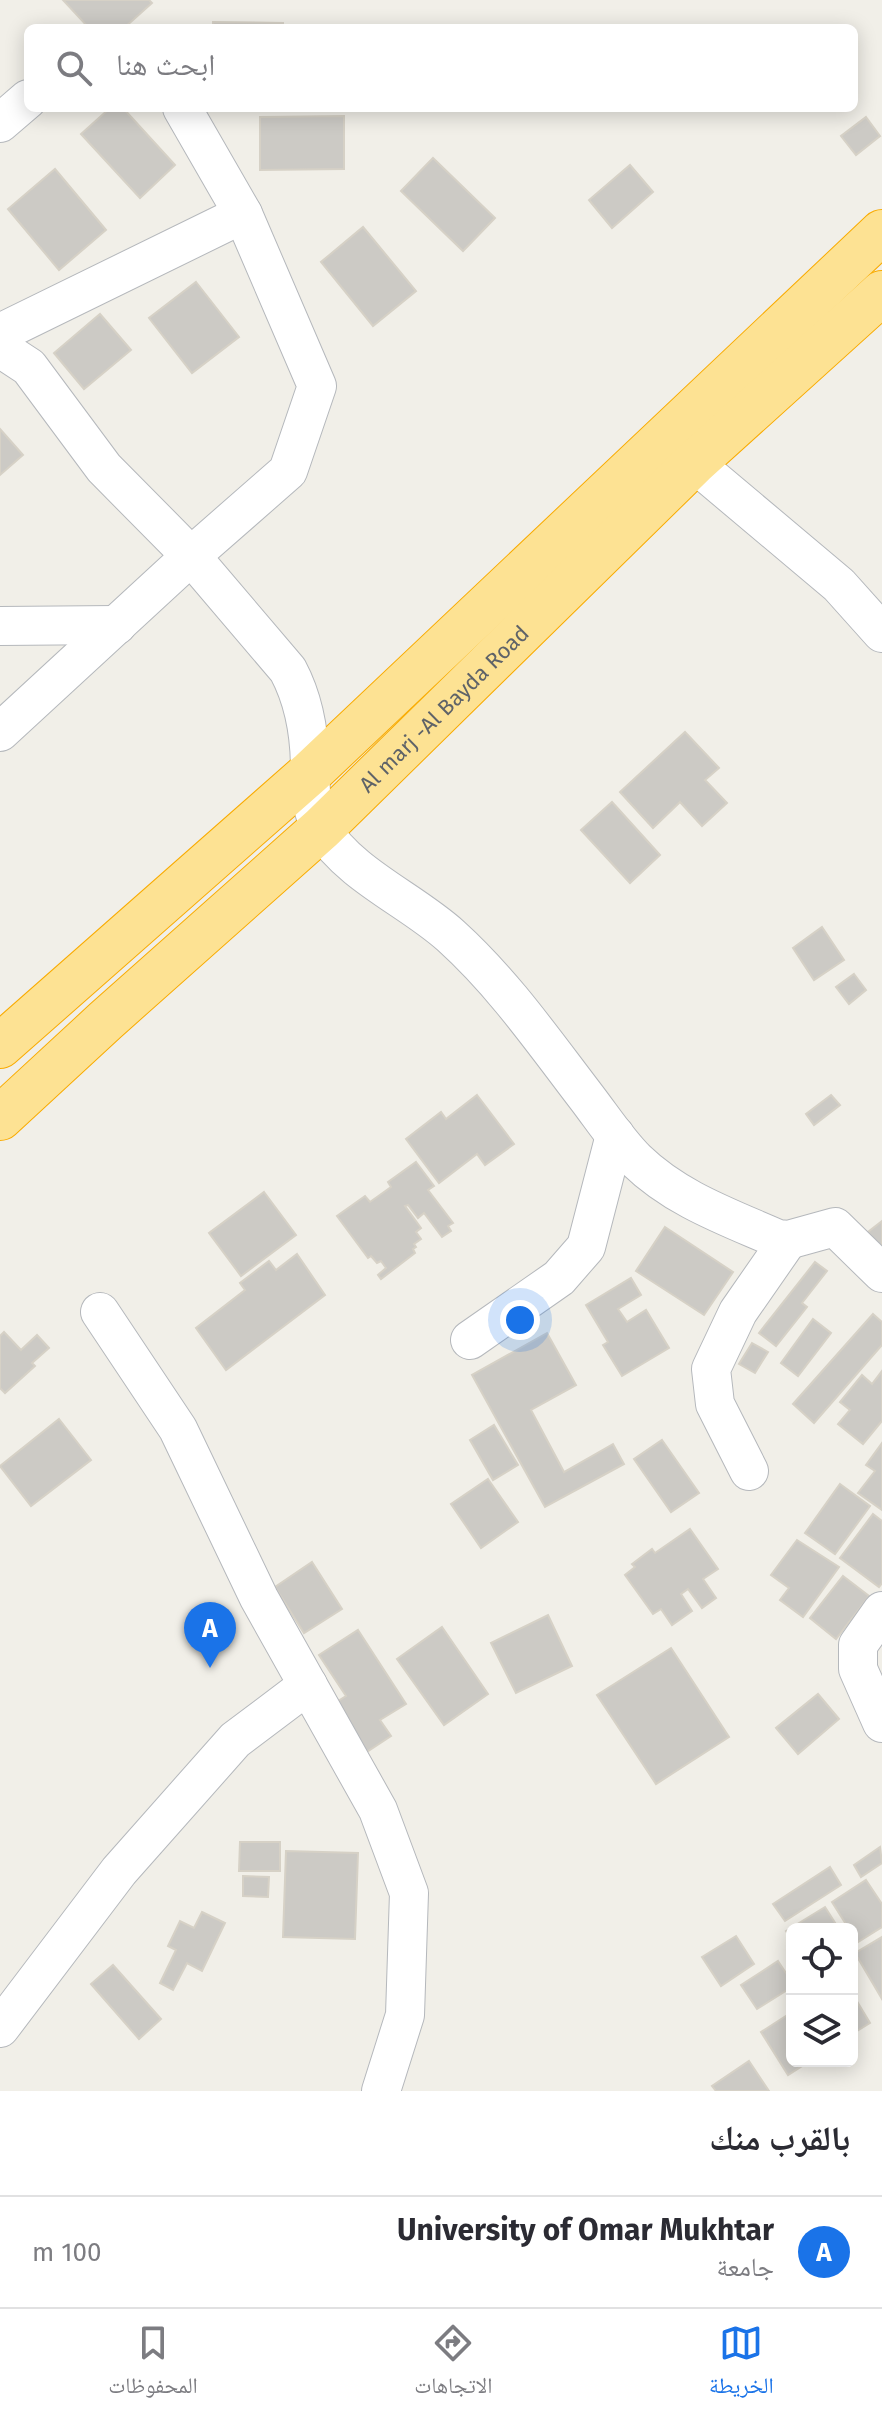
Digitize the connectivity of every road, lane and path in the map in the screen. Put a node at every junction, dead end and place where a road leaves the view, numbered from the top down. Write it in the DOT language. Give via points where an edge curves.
graph roads {
  1 [pos="24,102"];
  2 [pos="184,112"];
  3 [pos="0,123"];
  4 [pos="243,214"];
  5 [pos="882,232"];
  6 [pos="882,293"];
  7 [pos="0,333"];
  8 [pos="0,348"];
  9 [pos="694,463"];
  10 [pos="191,556"];
  11 [pos="117,625"];
  12 [pos="0,626"];
  13 [pos="882,633"];
  14 [pos="0,732"];
  15 [pos="311,772"];
  16 [pos="322,828"];
  17 [pos="0,1046"];
  18 [pos="0,1118"];
  19 [pos="615,1135"];
  20 [pos="788,1240"];
  21 [pos="882,1273"];
  22 [pos="100,1312"];
  23 [pos="470,1340"];
  24 [pos="749,1471"];
  25 [pos="882,1611"];
  26 [pos="308,1685"];
  27 [pos="882,1723"];
  28 [pos="0,2028"];
  29 [pos="381,2091"];
  1 -- 3 [label="street"];
  2 -- 4 [label="street"];
  4 -- 7 [label="street"];
  4 -- 10 [label="street" via="317,386 288,471"];
  5 -- 15 [label="highway, Al marj -Al Bayda Road"];
  6 -- 9 [label="highway, Al marj -Al Bayda Road"];
  8 -- 10 [label="street" via="29,367 104,468"];
  9 -- 13 [label="street" via="839,585"];
  9 -- 16 [label="highway, Al marj -Al Bayda Road"];
  10 -- 11 [label="street"];
  10 -- 15 [label="street" via="288,670 304,713"];
  11 -- 12 [label="street"];
  11 -- 14 [label="street"];
  15 -- 16 [label="street" via="313,811"];
  15 -- 17 [label="highway, Al marj -Al Bayda Road"];
  16 -- 18 [label="highway, Al marj -Al Bayda Road"];
  16 -- 19 [label="street" via="348,860 449,934 496,980"];
  19 -- 20 [label="street" via="636,1160 695,1203"];
  19 -- 23 [label="street" via="586,1247 559,1278"];
  20 -- 21 [label="street" via="835,1227"];
  20 -- 24 [label="street" via="738,1312 711,1369 715,1404"];
  22 -- 26 [label="street" via="178,1429 259,1598"];
  25 -- 27 [label="street" via="858,1645 858,1669"];
  26 -- 28 [label="street" via="235,1740 119,1871"];
  26 -- 29 [label="street" via="378,1810 409,1893 405,2015"];
}
